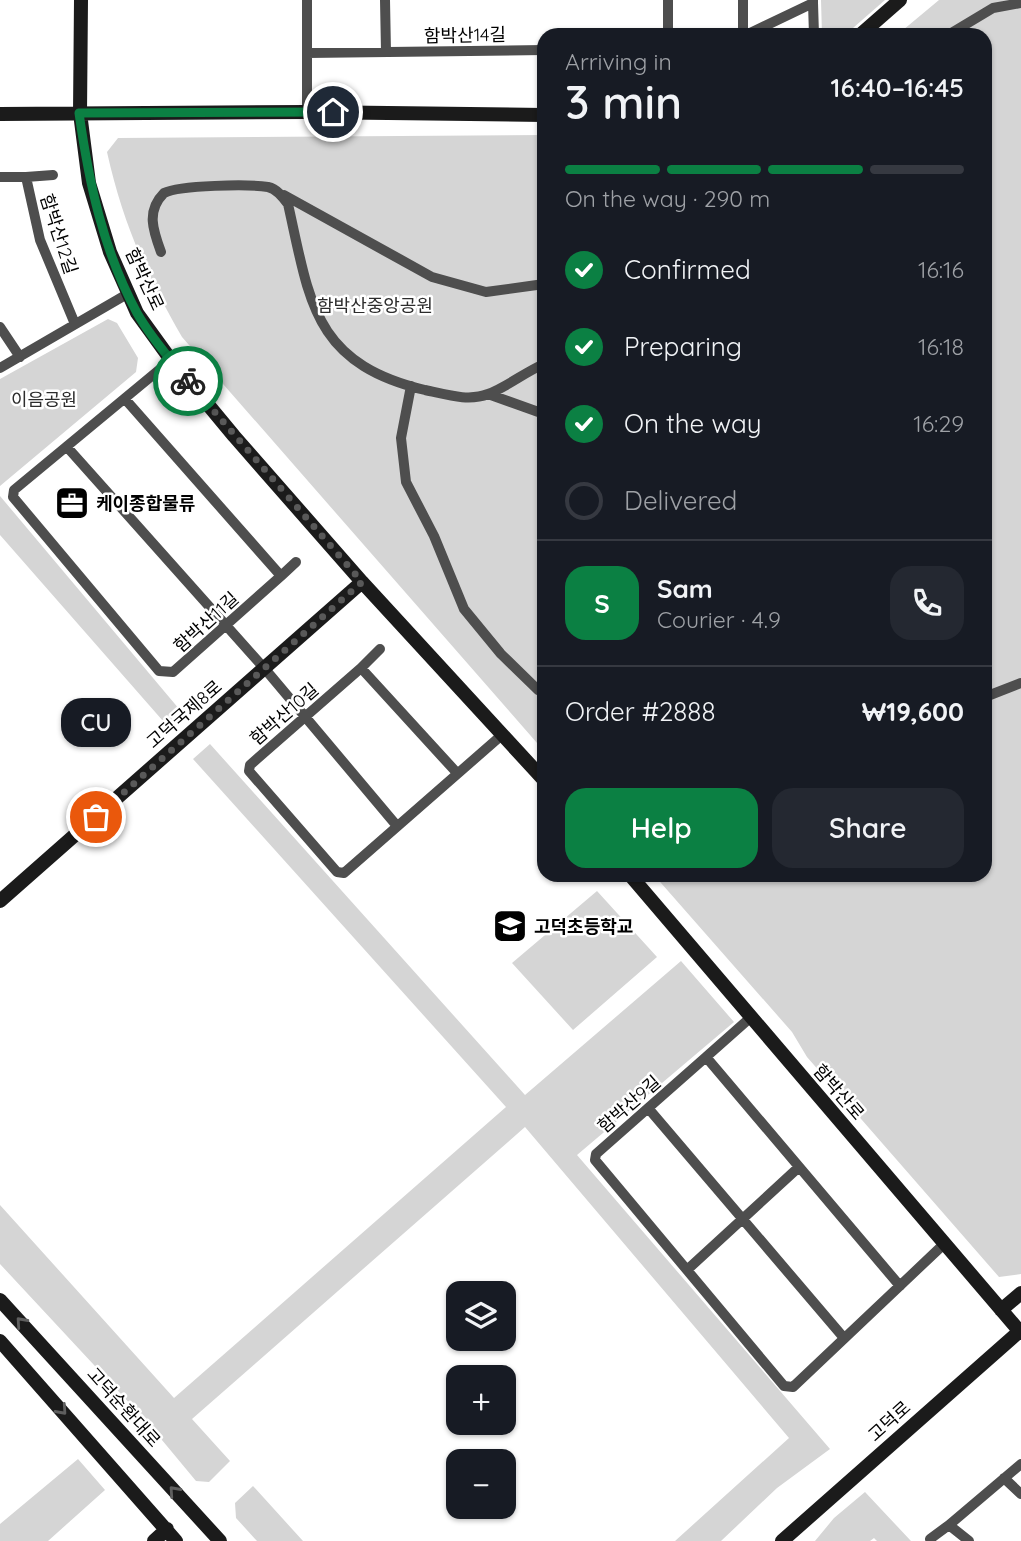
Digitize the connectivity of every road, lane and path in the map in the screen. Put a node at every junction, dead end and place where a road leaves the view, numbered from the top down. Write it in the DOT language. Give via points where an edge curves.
graph roads {
  1 [pos="81,0"];
  2 [pos="307,0"];
  3 [pos="385,0"];
  4 [pos="668,0"];
  5 [pos="743,0"];
  6 [pos="900,0"];
  7 [pos="813,1"];
  8 [pos="1021,3"];
  9 [pos="668,28"];
  10 [pos="745,28"];
  11 [pos="759,28"];
  12 [pos="814,28"];
  13 [pos="868,28"];
  14 [pos="960,28"];
  15 [pos="537,50"];
  16 [pos="386,52"];
  17 [pos="307,53"];
  18 [pos="307,112"];
  19 [pos="79,113"];
  20 [pos="0,114"];
  21 [pos="537,115"];
  22 [pos="53,175"];
  23 [pos="0,177"];
  24 [pos="26,177"];
  25 [pos="281,194"];
  26 [pos="161,252"];
  27 [pos="537,285"];
  28 [pos="129,293"];
  29 [pos="75,324"];
  30 [pos="0,327"];
  31 [pos="20,357"];
  32 [pos="171,360"];
  33 [pos="0,368"];
  34 [pos="537,368"];
  35 [pos="411,386"];
  36 [pos="488,394"];
  37 [pos="125,399"];
  38 [pos="537,412"];
  39 [pos="67,447"];
  40 [pos="296,562"];
  41 [pos="281,576"];
  42 [pos="362,582"];
  43 [pos="225,626"];
  44 [pos="380,649"];
  45 [pos="361,668"];
  46 [pos="265,670"];
  47 [pos="1021,683"];
  48 [pos="537,689"];
  49 [pos="992,693"];
  50 [pos="305,717"];
  51 [pos="503,734"];
  52 [pos="537,772"];
  53 [pos="457,773"];
  54 [pos="397,826"];
  55 [pos="636,882"];
  56 [pos="0,901"];
  57 [pos="750,1018"];
  58 [pos="706,1057"];
  59 [pos="648,1108"];
  60 [pos="799,1167"];
  61 [pos="742,1218"];
  62 [pos="944,1244"];
  63 [pos="687,1270"];
  64 [pos="900,1286"];
  65 [pos="1021,1293"];
  66 [pos="0,1300"];
  67 [pos="1001,1310"];
  68 [pos="1020,1331"];
  69 [pos="844,1338"];
  70 [pos="0,1340"];
  71 [pos="1021,1464"];
  72 [pos="1004,1478"];
  73 [pos="1021,1494"];
  74 [pos="950,1525"];
  75 [pos="166,1529"];
  76 [pos="930,1539"];
  77 [pos="153,1541"];
  78 [pos="176,1541"];
  79 [pos="220,1541"];
  80 [pos="782,1541"];
  81 [pos="969,1541"];
  1 -- 19 [label="street, 함박산로"];
  2 -- 17 [label="street"];
  3 -- 16 [label="street"];
  4 -- 9 [label="street"];
  5 -- 10 [label="street"];
  6 -- 13 [label="street"];
  7 -- 11 [label="street"];
  7 -- 12 [label="street"];
  8 -- 14 [label="street" via="993,8"];
  15 -- 16 [label="street, 함박산14길"];
  16 -- 17 [label="street, 함박산14길"];
  17 -- 18 [label="street"];
  18 -- 19 [label="street"];
  18 -- 21 [label="street"];
  19 -- 20 [label="street"];
  19 -- 28 [label="street, 함박산로" via="96,210"];
  22 -- 24 [label="street"];
  23 -- 24 [label="street, 함박산12길"];
  24 -- 29 [label="street, 함박산12길" via="40,240"];
  25 -- 26 [label="street" via="269,187 191,187 164,192 153,208 152,219"];
  25 -- 27 [label="street" via="432,277 486,292"];
  25 -- 35 [label="street" via="288,204 314,311 327,333 354,361"];
  28 -- 29 [label="street"];
  28 -- 32 [label="street, 함박산로" via="137,313"];
  29 -- 31 [label="street"];
  30 -- 31 [label="street"];
  31 -- 33 [label="street"];
  32 -- 37 [label="street, 함박산11길"];
  32 -- 42 [label="street, 함박산로"];
  34 -- 36 [label="street"];
  35 -- 36 [label="street" via="451,396"];
  35 -- 48 [label="street" via="401,438 411,495 472,621"];
  36 -- 38 [label="street"];
  37 -- 39 [label="street, 함박산11길"];
  37 -- 41 [label="street"];
  39 -- 43 [label="street"];
  39 -- 43 [label="street, 함박산11길" via="14,490 13,497 159,671 173,672"];
  40 -- 41 [label="street, 함박산11길"];
  41 -- 43 [label="street, 함박산11길"];
  42 -- 46 [label="street, 고덕국제8로"];
  42 -- 51 [label="street, 함박산로"];
  43 -- 46 [label="street"];
  44 -- 45 [label="street, 함박산10길"];
  45 -- 50 [label="street, 함박산10길"];
  45 -- 53 [label="street"];
  46 -- 50 [label="street"];
  46 -- 56 [label="street, 고덕국제8로"];
  47 -- 49 [label="street"];
  50 -- 54 [label="street"];
  50 -- 54 [label="street, 함박산10길" via="250,765 249,771 337,872 344,873"];
  51 -- 52 [label="street, 함박산로"];
  51 -- 53 [label="street, 함박산10길"];
  53 -- 54 [label="street, 함박산10길"];
  55 -- 57 [label="street, 함박산로"];
  57 -- 58 [label="street, 함박산9길"];
  57 -- 62 [label="street, 함박산로"];
  58 -- 59 [label="street, 함박산9길"];
  58 -- 60 [label="street"];
  59 -- 61 [label="street"];
  59 -- 63 [label="street, 함박산9길" via="596,1154 595,1160"];
  60 -- 61 [label="street"];
  60 -- 64 [label="street"];
  61 -- 63 [label="street"];
  61 -- 69 [label="street"];
  62 -- 64 [label="street, 함박산9길"];
  62 -- 67 [label="street, 함박산로"];
  63 -- 69 [label="street, 함박산9길" via="784,1386 793,1387"];
  64 -- 69 [label="street, 함박산9길"];
  65 -- 67 [label="street"];
  79 -- 66 [label="street, 고덕순환대로, one-way"];
  67 -- 68 [label="street, 함박산로"];
  68 -- 80 [label="street, 고덕로"];
  70 -- 75 [label="street, one-way"];
  71 -- 72 [label="street"];
  72 -- 73 [label="street"];
  72 -- 74 [label="street"];
  74 -- 76 [label="street"];
  74 -- 81 [label="street"];
  75 -- 77 [label="street"];
  75 -- 78 [label="street"];
}
